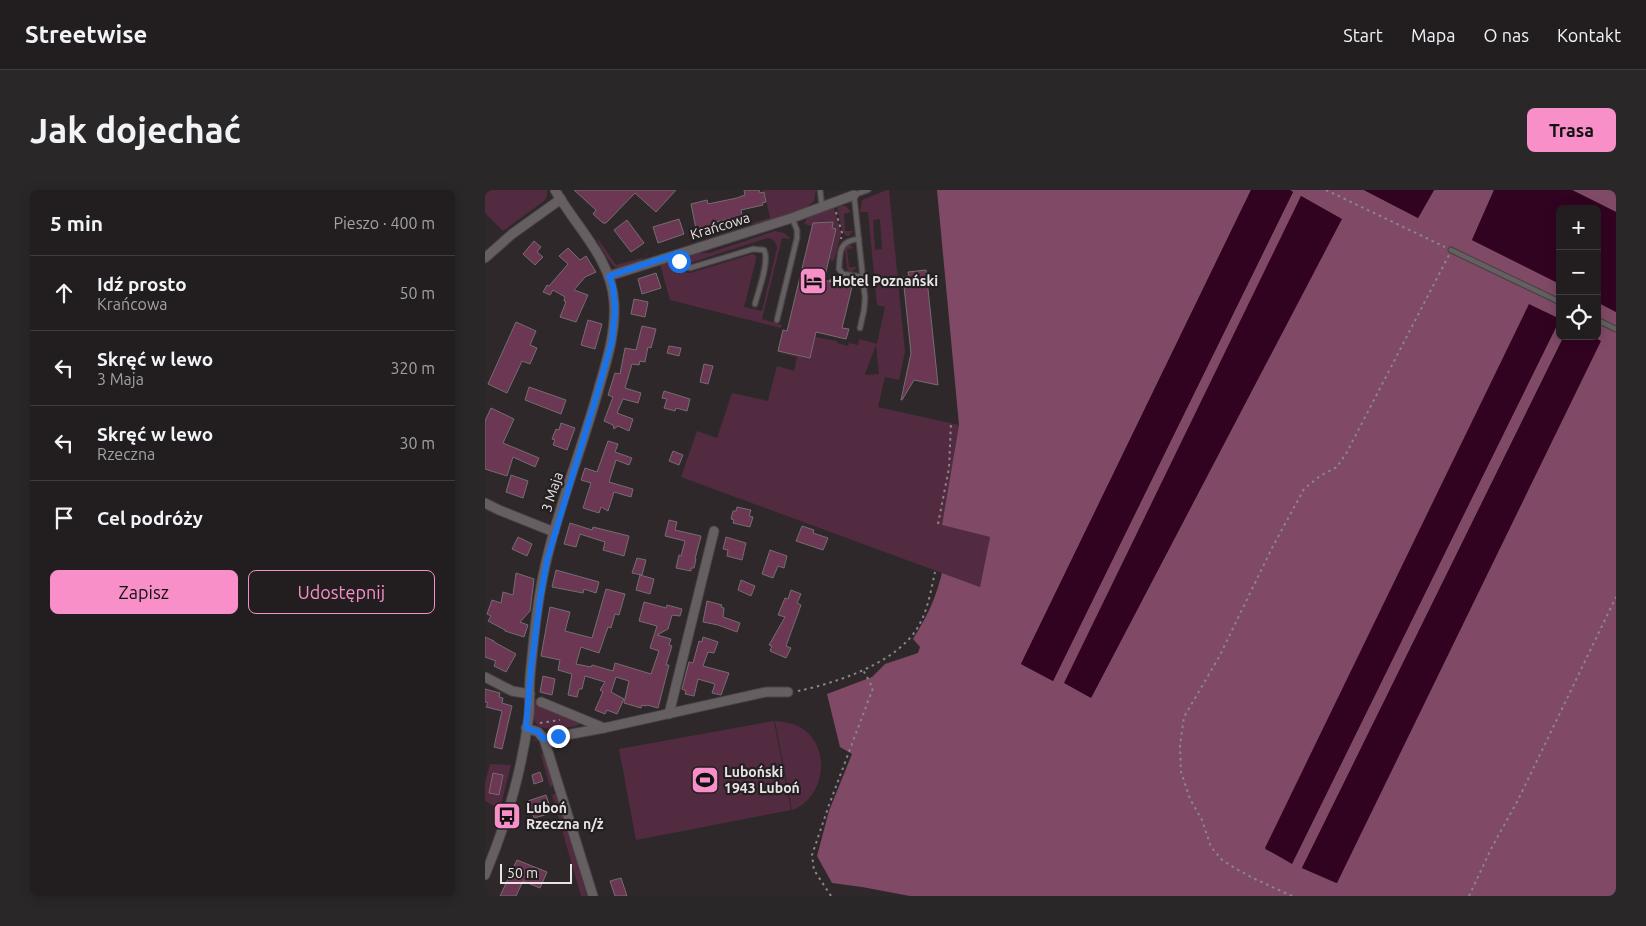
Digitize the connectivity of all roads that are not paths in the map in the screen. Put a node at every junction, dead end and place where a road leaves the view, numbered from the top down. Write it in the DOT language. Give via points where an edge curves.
graph roads {
  1 [pos="555,190"];
  2 [pos="820,190"];
  3 [pos="869,190"];
  4 [pos="854,195"];
  5 [pos="561,199"];
  6 [pos="822,207"];
  7 [pos="792,218"];
  8 [pos="859,239"];
  9 [pos="1451,250"];
  10 [pos="676,254"];
  11 [pos="485,258"];
  12 [pos="609,276"];
  13 [pos="863,277"];
  14 [pos="1556,300"];
  15 [pos="755,304"];
  16 [pos="777,320"];
  17 [pos="1601,322"];
  18 [pos="860,328"];
  19 [pos="1616,329"];
  20 [pos="485,503"];
  21 [pos="714,531"];
  22 [pos="554,532"];
  23 [pos="485,677"];
  24 [pos="788,692"];
  25 [pos="530,694"];
  26 [pos="541,702"];
  27 [pos="670,710"];
  28 [pos="526,728"];
  29 [pos="604,728"];
  30 [pos="544,739"];
  31 [pos="485,875"];
  32 [pos="593,896"];
  1 -- 5 [label="street, 3 Maja"];
  2 -- 6 [label="lane"];
  3 -- 4 [label="lane"];
  4 -- 6 [label="street, Krańcowa"];
  4 -- 8 [label="lane"];
  5 -- 11 [label="street"];
  5 -- 12 [label="street, 3 Maja"];
  6 -- 7 [label="street, Krańcowa"];
  7 -- 10 [label="street, Krańcowa"];
  7 -- 16 [label="lane" via="797,238"];
  8 -- 13 [label="lane"];
  8 -- 13 [label="lane" via="843,244 839,269 843,274"];
  9 -- 14 [label="lane"];
  10 -- 12 [label="street, Krańcowa"];
  10 -- 15 [label="lane" via="680,264 690,268 753,249 764,250 766,257"];
  12 -- 22 [label="street, 3 Maja" via="615,309 612,341"];
  13 -- 18 [label="lane" via="865,304"];
  17 -- 19 [label="lane"];
  20 -- 22 [label="street"];
  21 -- 27 [label="street"];
  22 -- 25 [label="street, 3 Maja" via="540,599"];
  23 -- 25 [label="street" via="512,691"];
  24 -- 27 [label="street" via="766,692"];
  25 -- 28 [label="street, 3 Maja"];
  26 -- 29 [label="street"];
  27 -- 29 [label="street"];
  28 -- 30 [label="street" via="538,732"];
  28 -- 31 [label="street, 3 Maja" via="509,807"];
  29 -- 30 [label="street"];
  30 -- 32 [label="street"];
}
